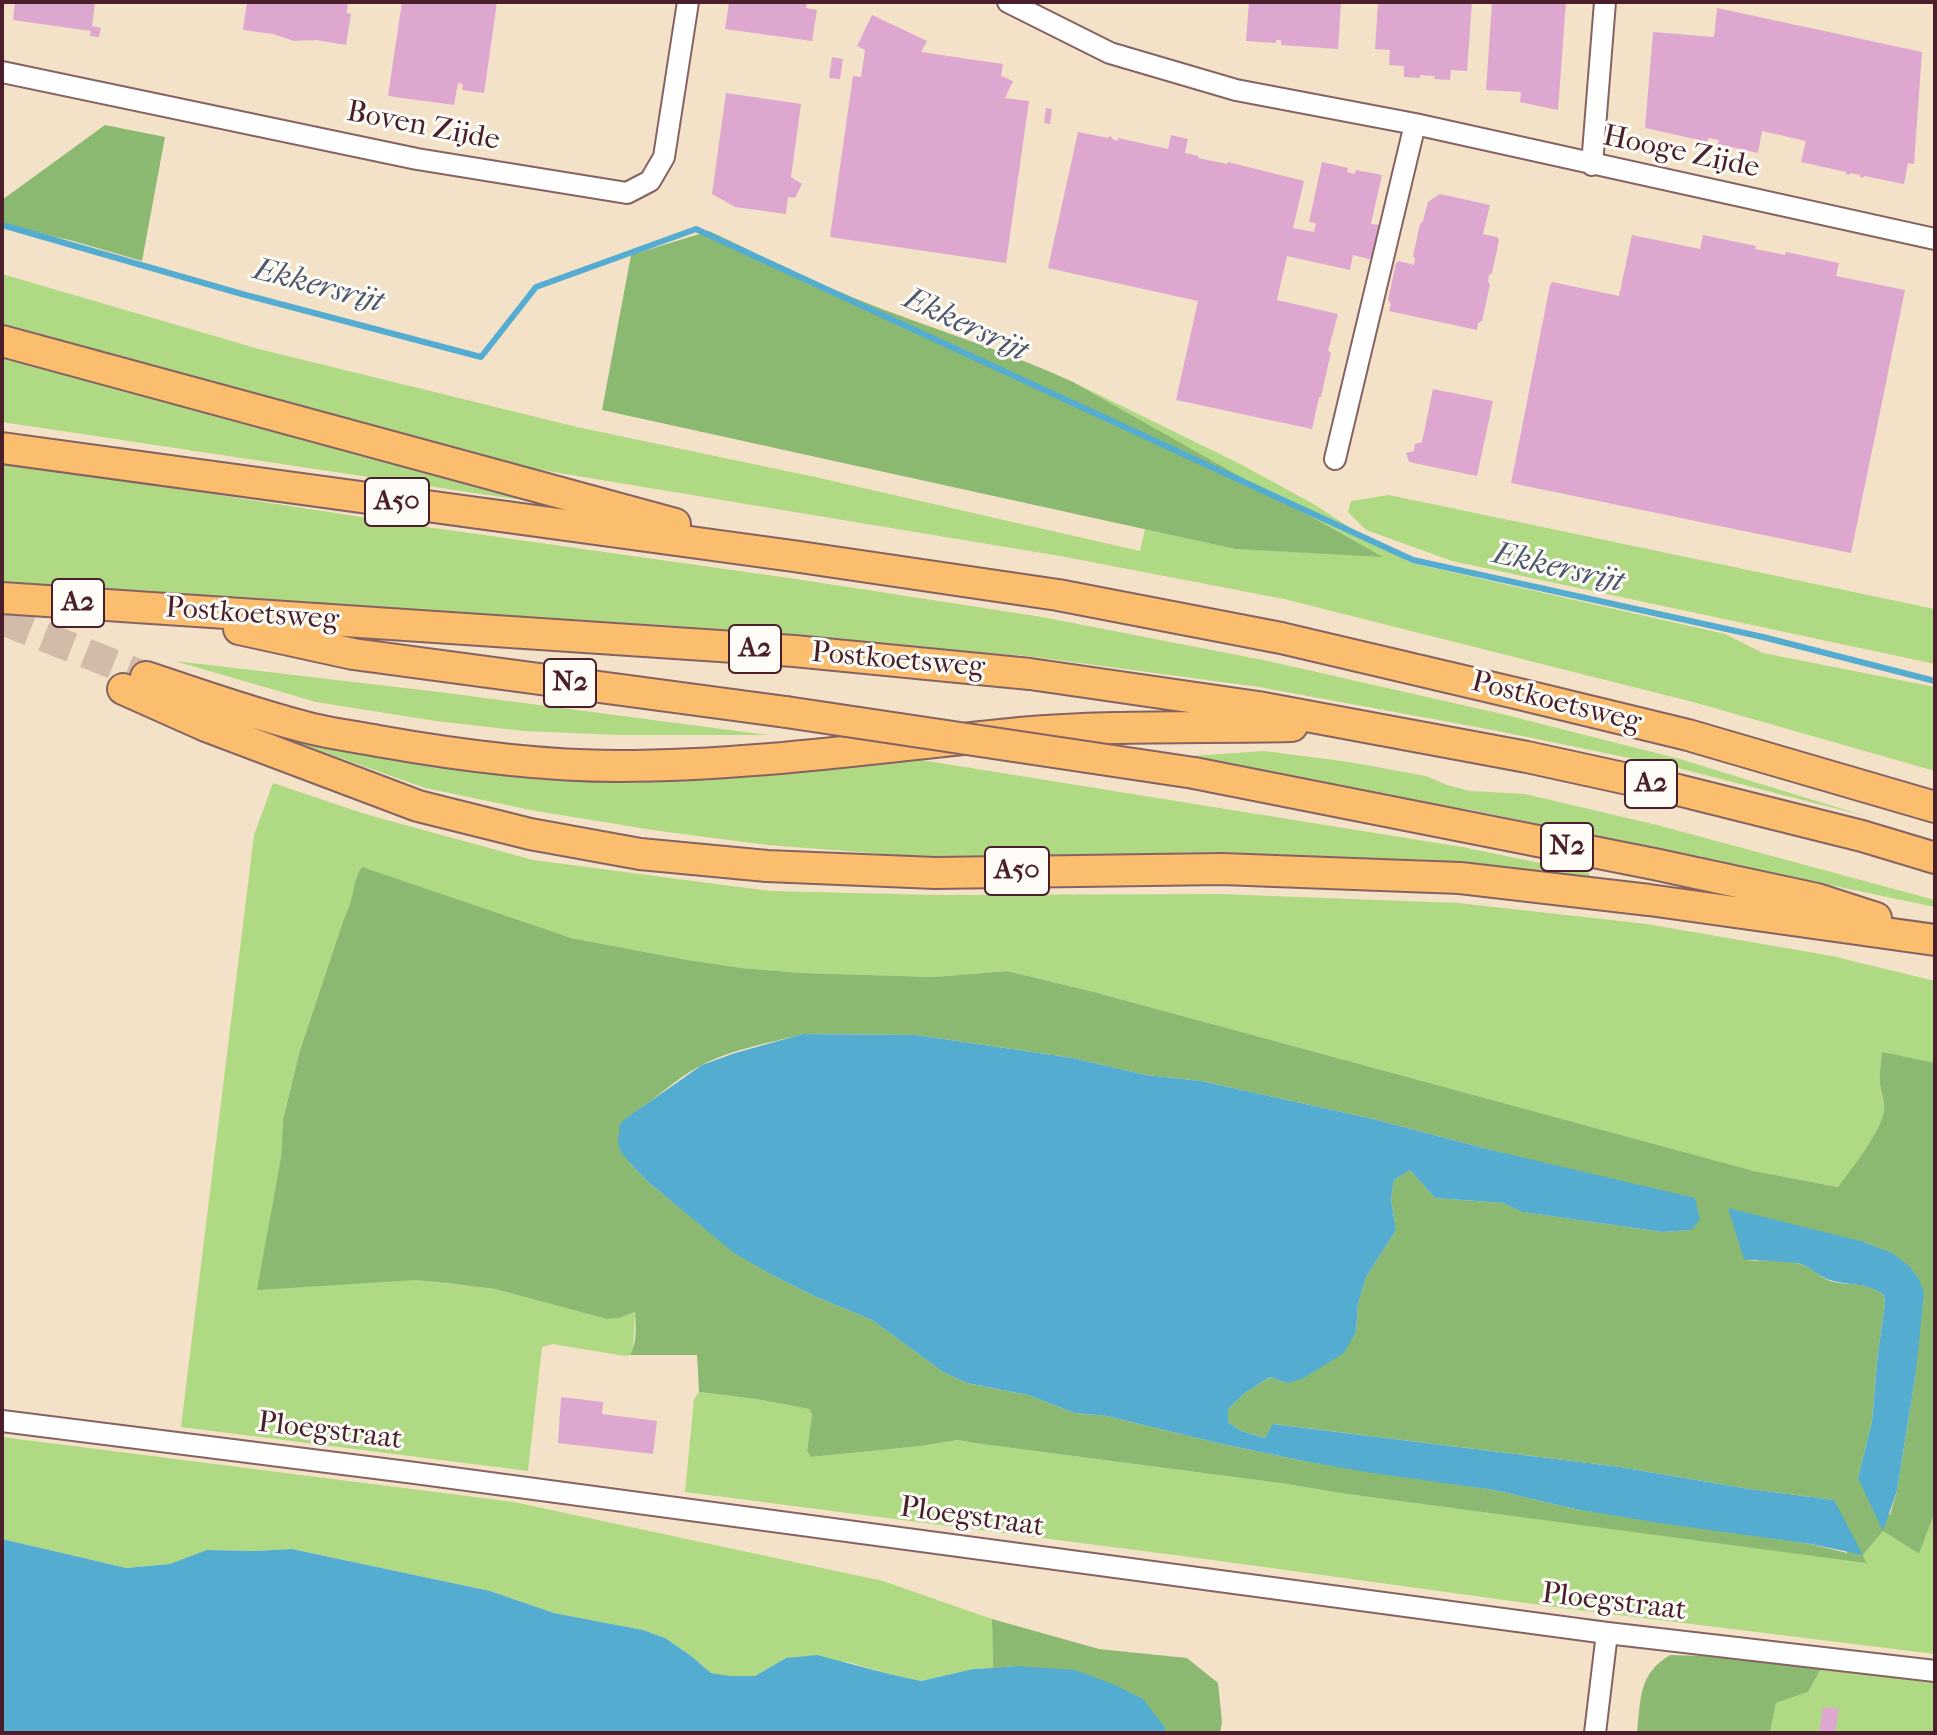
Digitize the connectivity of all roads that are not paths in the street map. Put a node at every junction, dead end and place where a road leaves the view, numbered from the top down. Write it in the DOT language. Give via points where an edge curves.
graph roads {
  1 [pos="688,2"];
  2 [pos="1008,2"];
  3 [pos="1605,2"];
  4 [pos="2,72"];
  5 [pos="1415,124"];
  6 [pos="1592,165"];
  7 [pos="1935,239"];
  8 [pos="2,341"];
  9 [pos="2,448"];
  10 [pos="1335,459"];
  11 [pos="793,556"];
  12 [pos="7,598"];
  13 [pos="143,608"];
  14 [pos="1363,725"];
  15 [pos="1935,807"];
  16 [pos="1935,858"];
  17 [pos="1935,938"];
  18 [pos="2,1421"];
  19 [pos="1607,1633"];
  20 [pos="1935,1671"];
  21 [pos="1595,1733"];
  1 -- 4 [label="street, Boven Zijde" via="664,157 650,181 627,193 417,159"];
  2 -- 5 [label="street, Hooge Zijde" via="1110,53 1236,90"];
  3 -- 6 [label="street"];
  5 -- 6 [label="street, Hooge Zijde"];
  5 -- 10 [label="street"];
  6 -- 7 [label="street, Hooge Zijde"];
  8 -- 11 [label="highway, Postkoetsweg / A2"];
  9 -- 11 [label="highway, Postkoetsweg / A50"];
  11 -- 15 [label="highway, Postkoetsweg / A2" via="1058,595 1281,638 1688,735"];
  12 -- 13 [label="highway, Postkoetsweg / A2"];
  13 -- 14 [label="highway, Postkoetsweg / A2" via="794,651 1030,674"];
  13 -- 17 [label="highway, Postkoetsweg / N2, bridge" via="353,654 1194,773 1817,899"];
  14 -- 16 [label="highway, Postkoetsweg / A2" via="1678,790"];
  14 -- 17 [label="highway, Postkoetsweg / A50" via="1024,733 836,753 616,766 434,751 313,729 135,683 206,726 418,806 640,854 935,873 1222,869 1460,878"];
  18 -- 19 [label="street, Ploegstraat"];
  19 -- 20 [label="street, Ploegstraat"];
  19 -- 21 [label="street"];
}
